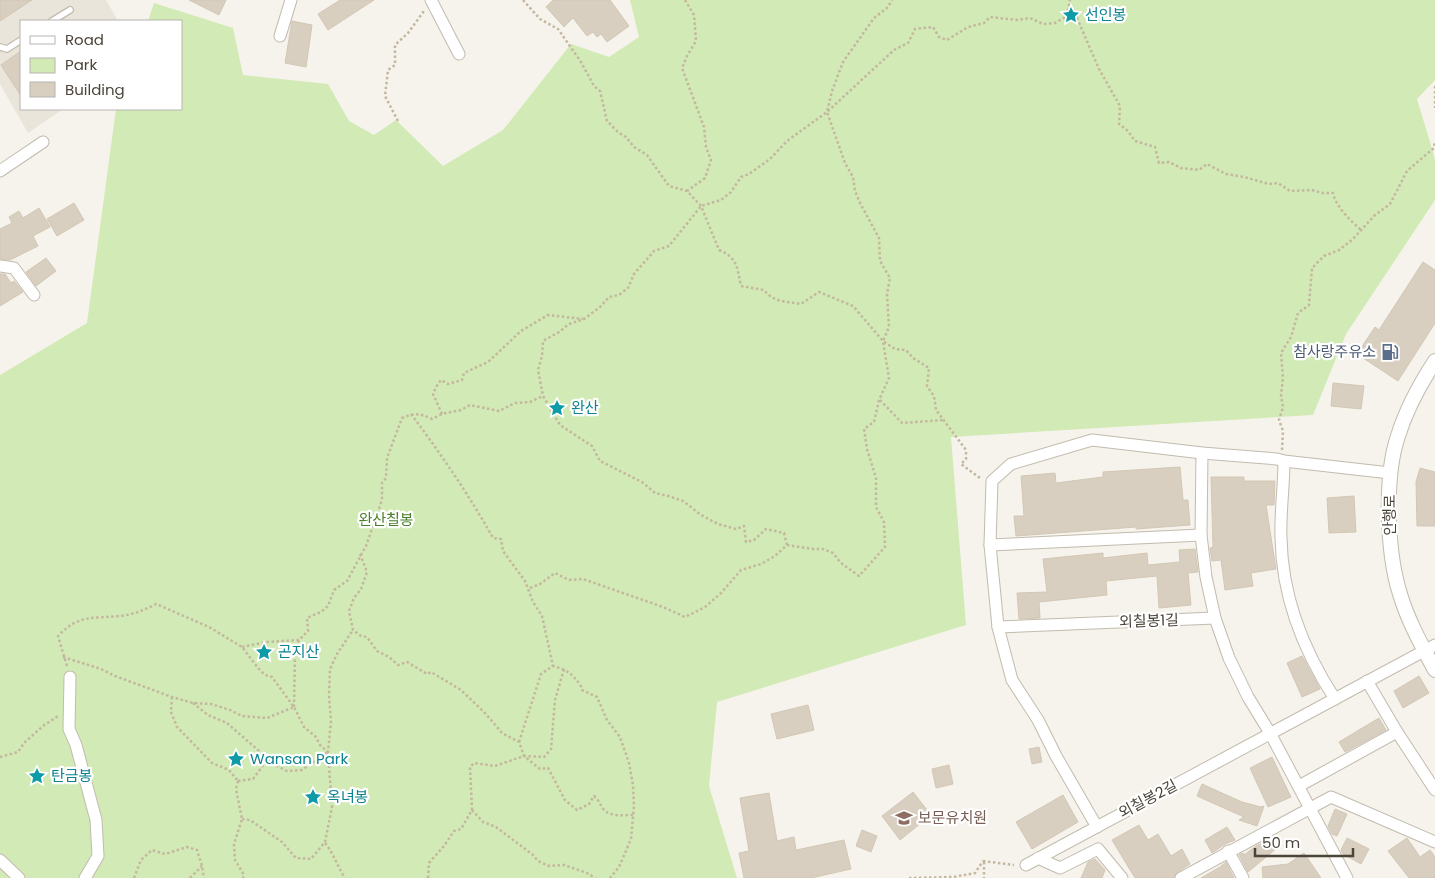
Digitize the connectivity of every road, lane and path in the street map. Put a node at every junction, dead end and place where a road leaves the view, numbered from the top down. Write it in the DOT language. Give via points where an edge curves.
graph roads {
  1 [pos="291,0"];
  2 [pos="523,0"];
  3 [pos="686,0"];
  4 [pos="892,0"];
  5 [pos="1070,0"];
  6 [pos="428,3"];
  7 [pos="70,10"];
  8 [pos="1067,16"];
  9 [pos="54,20"];
  10 [pos="280,36"];
  11 [pos="20,41"];
  12 [pos="0,47"];
  13 [pos="459,54"];
  14 [pos="1435,86"];
  15 [pos="1435,108"];
  16 [pos="827,112"];
  17 [pos="398,120"];
  18 [pos="43,142"];
  19 [pos="1435,142"];
  20 [pos="0,171"];
  21 [pos="687,191"];
  22 [pos="701,206"];
  23 [pos="1362,230"];
  24 [pos="0,266"];
  25 [pos="34,295"];
  26 [pos="584,319"];
  27 [pos="882,341"];
  28 [pos="1435,361"];
  29 [pos="543,396"];
  30 [pos="879,400"];
  31 [pos="412,414"];
  32 [pos="442,414"];
  33 [pos="943,420"];
  34 [pos="1202,453"];
  35 [pos="1281,460"];
  36 [pos="1390,473"];
  37 [pos="992,485"];
  38 [pos="1201,535"];
  39 [pos="787,545"];
  40 [pos="990,545"];
  41 [pos="360,554"];
  42 [pos="529,588"];
  43 [pos="1215,618"];
  44 [pos="998,627"];
  45 [pos="353,630"];
  46 [pos="299,640"];
  47 [pos="242,647"];
  48 [pos="1430,648"];
  49 [pos="553,666"];
  50 [pos="564,669"];
  51 [pos="1435,670"];
  52 [pos="70,677"];
  53 [pos="1367,681"];
  54 [pos="172,697"];
  55 [pos="1335,699"];
  56 [pos="193,703"];
  57 [pos="294,707"];
  58 [pos="70,711"];
  59 [pos="1397,732"];
  60 [pos="1270,733"];
  61 [pos="519,742"];
  62 [pos="328,752"];
  63 [pos="524,756"];
  64 [pos="266,757"];
  65 [pos="0,758"];
  66 [pos="238,780"];
  67 [pos="1298,786"];
  68 [pos="1435,790"];
  69 [pos="1310,807"];
  70 [pos="472,810"];
  71 [pos="632,815"];
  72 [pos="242,819"];
  73 [pos="1097,827"];
  74 [pos="325,842"];
  75 [pos="1435,842"];
  76 [pos="1228,851"];
  77 [pos="1038,858"];
  78 [pos="0,860"];
  79 [pos="983,861"];
  80 [pos="1026,864"];
  81 [pos="202,866"];
  82 [pos="19,878"];
  83 [pos="85,878"];
  84 [pos="134,878"];
  85 [pos="190,878"];
  86 [pos="204,878"];
  87 [pos="243,878"];
  88 [pos="345,878"];
  89 [pos="428,878"];
  90 [pos="595,878"];
  91 [pos="610,878"];
  92 [pos="909,878"];
  93 [pos="984,878"];
  94 [pos="1122,878"];
  95 [pos="1181,878"];
  96 [pos="1243,878"];
  97 [pos="1347,878"];
  1 -- 10 [label="street"];
  2 -- 21 [label="path" via="540,19 558,29 581,62 600,91 607,121 647,155 669,186"];
  3 -- 21 [label="path" via="694,14 696,40 682,68 704,127 711,160 705,178"];
  4 -- 16 [label="path" via="874,18 843,62"];
  5 -- 8 [label="path"];
  6 -- 13 [label="street"];
  6 -- 17 [label="path" via="422,16 395,45 395,65 388,70 384,96"];
  7 -- 9 [label="lane"];
  8 -- 16 [label="path" via="1042,24 1030,18 1017,20 990,16 984,23 968,27 948,40 938,37 933,27 915,28 908,42 894,50"];
  8 -- 23 [label="path" via="1076,18 1120,106 1119,124 1135,141 1155,147 1159,163 1168,162 1181,168 1199,170 1207,164 1226,174 1269,184 1278,183 1290,191 1312,190 1333,194 1344,214"];
  11 -- 12 [label="lane" via="7,49"];
  14 -- 15 [label="path"];
  16 -- 22 [label="path" via="787,141 770,159 741,177 721,200"];
  16 -- 27 [label="path" via="860,203 880,238 880,261 890,278 887,294 889,327"];
  18 -- 20 [label="street"];
  19 -- 23 [label="path" via="1434,148 1407,171 1390,204"];
  21 -- 22 [label="path"];
  22 -- 26 [label="path" via="669,246 654,251 634,274 628,288 619,295 608,297"];
  22 -- 27 [label="path" via="719,250 736,262 741,286 764,290 779,302 801,304 819,292 853,306"];
  23 -- 35 [label="path" via="1312,268 1309,305 1298,313 1291,337 1281,353"];
  24 -- 25 [label="street" via="14,268"];
  26 -- 29 [label="path" via="569,324 543,341 538,370"];
  26 -- 32 [label="path" via="548,315 521,331 488,362 464,373 462,380 448,384 441,380 433,394"];
  27 -- 30 [label="path" via="889,378"];
  27 -- 33 [label="path" via="896,349 906,350 929,368 927,386"];
  28 -- 36 [label="street, 안행로" via="1410,405 1397,437"];
  29 -- 32 [label="path" via="499,411 470,405"];
  29 -- 39 [label="path" via="560,425 592,446 600,461 642,482 655,494 683,501 718,524 736,529 744,526 746,542 754,540 766,529 784,534"];
  30 -- 33 [label="path" via="902,424"];
  30 -- 39 [label="path" via="874,422 864,428 866,450 876,478 876,507 884,522 885,547 859,576 840,563 833,553"];
  31 -- 32 [label="path" via="420,413 432,419"];
  31 -- 41 [label="path" via="402,418 394,438 387,458 386,478 382,483 382,500 366,546"];
  31 -- 42 [label="path" via="451,468 493,538 501,539 503,551"];
  33 -- 37 [label="path" via="966,450 966,459 961,464"];
  34 -- 35 [label="street"];
  34 -- 37 [label="street" via="1092,440 1011,464 992,481"];
  34 -- 38 [label="street"];
  35 -- 36 [label="street"];
  35 -- 55 [label="street" via="1284,487 1283,570 1292,610 1309,656"];
  36 -- 48 [label="street, 안행로" via="1389,538 1400,593 1411,623"];
  37 -- 40 [label="street"];
  38 -- 40 [label="street"];
  38 -- 43 [label="street"];
  39 -- 42 [label="path" via="761,564 741,570 705,608 685,617 583,578 569,580 555,573"];
  40 -- 44 [label="street"];
  41 -- 45 [label="path" via="367,572 349,612"];
  41 -- 46 [label="path" via="347,582 334,590 328,606 307,618 308,631"];
  42 -- 49 [label="path" via="542,616"];
  43 -- 44 [label="street, 외칠봉1길"];
  43 -- 60 [label="street" via="1236,674"];
  44 -- 73 [label="street" via="1012,680"];
  45 -- 61 [label="path" via="398,665 407,662 461,690 502,733"];
  45 -- 62 [label="path" via="330,669 332,721"];
  46 -- 47 [label="path"];
  46 -- 57 [label="path" via="294,651"];
  47 -- 54 [label="path" via="209,627 156,604 142,612 92,617 68,625 58,636 64,657"];
  47 -- 57 [label="path" via="258,668 272,677"];
  48 -- 51 [label="street, 안행로"];
  48 -- 53 [label="street, 외칠봉2길"];
  49 -- 50 [label="path"];
  49 -- 61 [label="path" via="541,674"];
  50 -- 63 [label="path" via="555,700 551,749 544,756"];
  50 -- 71 [label="path" via="574,675 582,690 597,697 607,720 620,737 633,785"];
  52 -- 58 [label="street"];
  53 -- 55 [label="street, 외칠봉2길"];
  53 -- 59 [label="street"];
  54 -- 56 [label="path"];
  54 -- 66 [label="path" via="171,712 176,727 212,763 229,770"];
  55 -- 60 [label="street, 외칠봉2길"];
  56 -- 57 [label="path" via="211,704 242,716 267,718"];
  56 -- 64 [label="path" via="208,715 227,723"];
  57 -- 62 [label="path" via="304,727"];
  58 -- 65 [label="path" via="54,717 18,752"];
  58 -- 83 [label="street" via="69,729 96,820 98,856"];
  59 -- 67 [label="street"];
  59 -- 68 [label="street"];
  60 -- 67 [label="street"];
  60 -- 73 [label="street, 외칠봉2길"];
  61 -- 63 [label="path"];
  62 -- 64 [label="path" via="302,770 287,770"];
  62 -- 74 [label="path" via="332,807"];
  63 -- 70 [label="path" via="495,766 474,763 470,767"];
  63 -- 71 [label="path" via="540,769 548,768 565,800 577,810 589,804 594,796 603,809 613,815"];
  64 -- 66 [label="path" via="253,779"];
  66 -- 72 [label="path" via="236,789"];
  67 -- 69 [label="street"];
  69 -- 75 [label="street" via="1331,797"];
  69 -- 76 [label="street"];
  69 -- 97 [label="street"];
  70 -- 89 [label="path" via="461,829 454,831 429,863"];
  70 -- 90 [label="path" via="483,822 496,827 538,861 549,866 564,865"];
  71 -- 91 [label="path" via="628,848"];
  72 -- 74 [label="path" via="250,820 282,842 296,858 311,860"];
  72 -- 87 [label="path" via="234,844 235,860"];
  73 -- 77 [label="street, 외칠봉2길"];
  74 -- 88 [label="path"];
  76 -- 95 [label="street"];
  76 -- 96 [label="street"];
  77 -- 80 [label="street, 외칠봉2길"];
  77 -- 94 [label="street" via="1060,868 1098,849"];
  78 -- 82 [label="street"];
  79 -- 80 [label="path"];
  79 -- 92 [label="path" via="975,873"];
  79 -- 93 [label="path"];
  81 -- 84 [label="path" via="197,850 192,848 165,854 152,850 141,860"];
  81 -- 85 [label="path"];
  81 -- 86 [label="path"];
}
